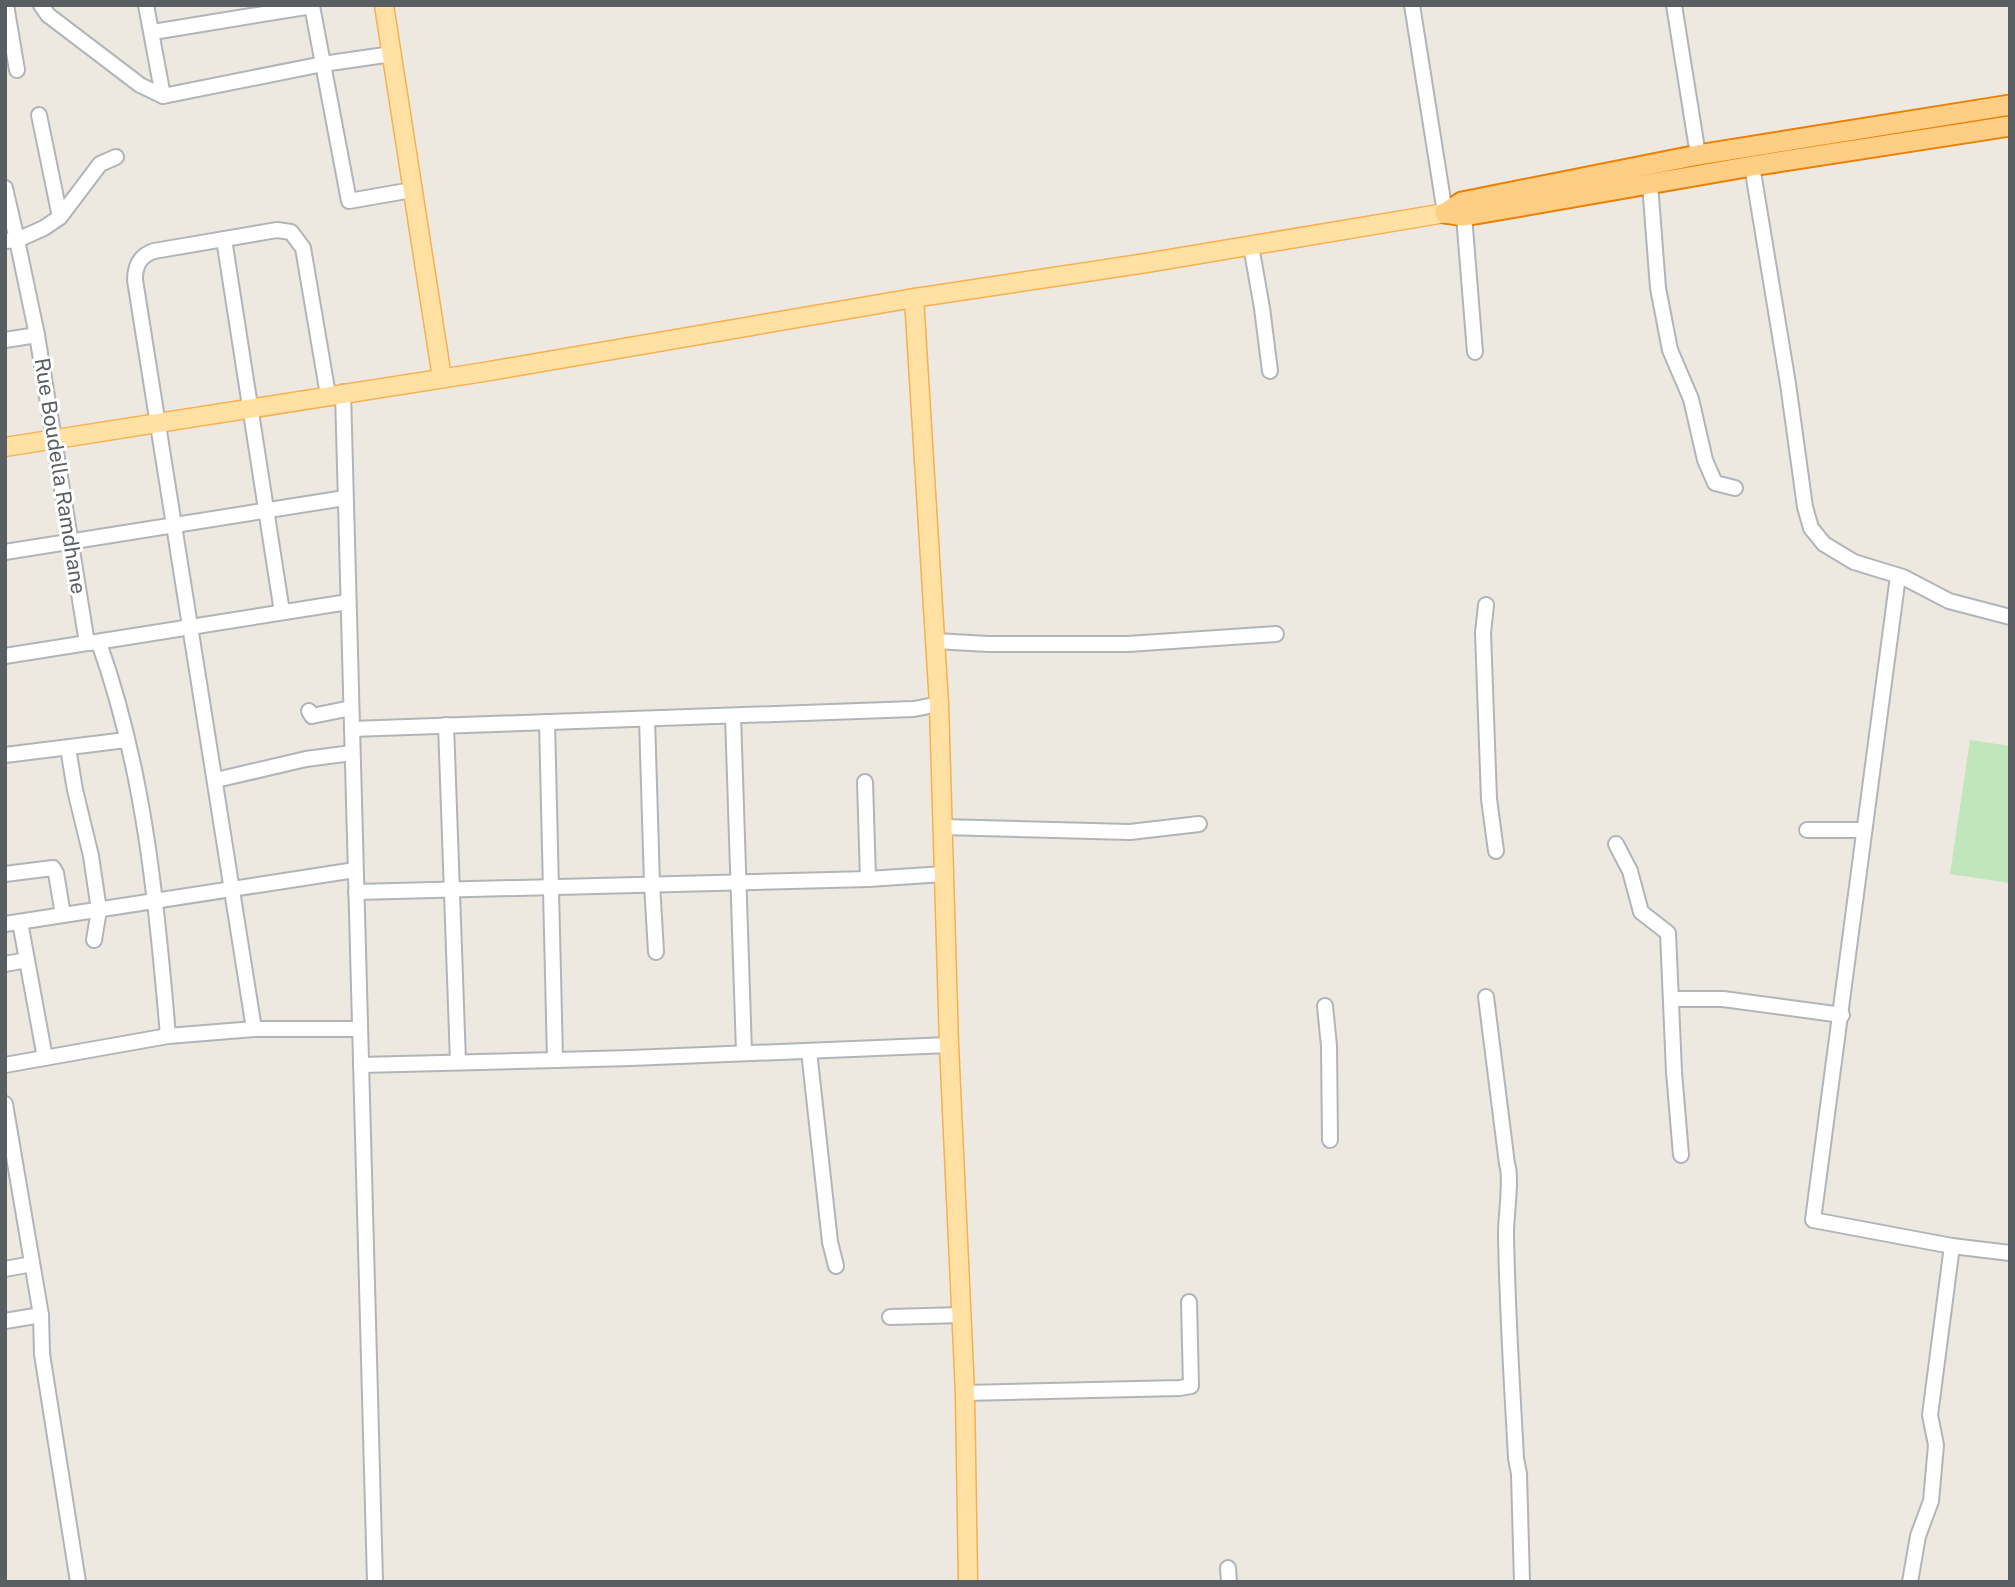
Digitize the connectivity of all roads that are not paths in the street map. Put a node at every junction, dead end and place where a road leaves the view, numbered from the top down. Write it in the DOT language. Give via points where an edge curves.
graph roads {
  1 [pos="6,5"];
  2 [pos="41,5"];
  3 [pos="146,5"];
  4 [pos="384,5"];
  5 [pos="1412,5"];
  6 [pos="1674,5"];
  7 [pos="153,32"];
  8 [pos="392,54"];
  9 [pos="323,64"];
  10 [pos="17,70"];
  11 [pos="163,96"];
  12 [pos="2010,105"];
  13 [pos="39,115"];
  14 [pos="2010,126"];
  15 [pos="1698,155"];
  16 [pos="116,157"];
  17 [pos="1752,166"];
  18 [pos="1650,184"];
  19 [pos="5,188"];
  20 [pos="412,190"];
  21 [pos="1455,214"];
  22 [pos="60,217"];
  23 [pos="224,239"];
  24 [pos="11,241"];
  25 [pos="1251,246"];
  26 [pos="914,298"];
  27 [pos="37,335"];
  28 [pos="5,340"];
  29 [pos="1475,352"];
  30 [pos="1270,372"];
  31 [pos="442,378"];
  32 [pos="335,394"];
  33 [pos="251,407"];
  34 [pos="157,422"];
  35 [pos="53,439"];
  36 [pos="5,447"];
  37 [pos="1735,488"];
  38 [pos="345,498"];
  39 [pos="266,510"];
  40 [pos="173,524"];
  41 [pos="71,541"];
  42 [pos="5,552"];
  43 [pos="1898,576"];
  44 [pos="348,602"];
  45 [pos="1486,605"];
  46 [pos="282,612"];
  47 [pos="2010,617"];
  48 [pos="192,627"];
  49 [pos="1276,634"];
  50 [pos="935,641"];
  51 [pos="93,643"];
  52 [pos="5,656"];
  53 [pos="939,704"];
  54 [pos="351,708"];
  55 [pos="309,711"];
  56 [pos="733,716"];
  57 [pos="648,719"];
  58 [pos="547,722"];
  59 [pos="446,725"];
  60 [pos="352,729"];
  61 [pos="126,740"];
  62 [pos="68,748"];
  63 [pos="352,753"];
  64 [pos="5,755"];
  65 [pos="216,780"];
  66 [pos="865,782"];
  67 [pos="1199,824"];
  68 [pos="943,827"];
  69 [pos="1807,830"];
  70 [pos="1863,830"];
  71 [pos="1616,844"];
  72 [pos="1496,851"];
  73 [pos="355,870"];
  74 [pos="5,874"];
  75 [pos="944,874"];
  76 [pos="868,880"];
  77 [pos="738,882"];
  78 [pos="652,884"];
  79 [pos="553,886"];
  80 [pos="233,889"];
  81 [pos="452,889"];
  82 [pos="356,892"];
  83 [pos="154,902"];
  84 [pos="99,910"];
  85 [pos="63,915"];
  86 [pos="13,923"];
  87 [pos="94,940"];
  88 [pos="656,952"];
  89 [pos="27,960"];
  90 [pos="5,964"];
  91 [pos="1486,997"];
  92 [pos="1671,999"];
  93 [pos="1325,1006"];
  94 [pos="1842,1015"];
  95 [pos="254,1029"];
  96 [pos="360,1029"];
  97 [pos="168,1036"];
  98 [pos="949,1045"];
  99 [pos="809,1051"];
  100 [pos="744,1052"];
  101 [pos="45,1058"];
  102 [pos="555,1059"];
  103 [pos="458,1062"];
  104 [pos="5,1065"];
  105 [pos="361,1065"];
  106 [pos="5,1104"];
  107 [pos="1330,1140"];
  108 [pos="1681,1155"];
  109 [pos="1952,1246"];
  110 [pos="2010,1253"];
  111 [pos="32,1264"];
  112 [pos="836,1266"];
  113 [pos="5,1269"];
  114 [pos="1189,1302"];
  115 [pos="41,1315"];
  116 [pos="962,1315"];
  117 [pos="890,1317"];
  118 [pos="5,1321"];
  119 [pos="965,1393"];
  120 [pos="78,1582"];
  121 [pos="375,1582"];
  122 [pos="968,1582"];
  123 [pos="1522,1582"];
  124 [pos="1910,1582"];
  1 -- 10 [label="street"];
  2 -- 11 [label="street" via="81,41 140,85"];
  3 -- 7 [label="street"];
  4 -- 8 [label="main road"];
  5 -- 21 [label="street"];
  6 -- 15 [label="street"];
  7 -- 9 [label="street" via="312,6"];
  7 -- 11 [label="street"];
  8 -- 9 [label="street"];
  8 -- 20 [label="main road"];
  9 -- 11 [label="street"];
  9 -- 20 [label="street" via="349,201"];
  12 -- 15 [label="highway"];
  13 -- 22 [label="street"];
  14 -- 17 [label="highway"];
  15 -- 21 [label="highway" via="1462,202"];
  16 -- 22 [label="street" via="100,164"];
  17 -- 18 [label="highway"];
  17 -- 43 [label="street" via="1811,528 1824,544 1854,562"];
  18 -- 21 [label="highway"];
  18 -- 37 [label="street" via="1658,288 1670,350 1691,399 1715,483"];
  19 -- 24 [label="street, Rue Boudella Ramdhane"];
  20 -- 31 [label="main road"];
  21 -- 25 [label="main road"];
  21 -- 29 [label="street"];
  22 -- 24 [label="street"];
  23 -- 32 [label="street" via="277,230 291,232 300,241"];
  23 -- 33 [label="street"];
  23 -- 34 [label="street" via="154,251 137,264 135,280"];
  24 -- 27 [label="street, Rue Boudella Ramdhane"];
  25 -- 26 [label="main road"];
  25 -- 30 [label="street"];
  26 -- 31 [label="main road"];
  26 -- 50 [label="main road"];
  27 -- 28 [label="street"];
  27 -- 35 [label="street, Rue Boudella Ramdhane"];
  31 -- 32 [label="main road"];
  32 -- 33 [label="main road"];
  32 -- 38 [label="street"];
  33 -- 34 [label="main road"];
  33 -- 39 [label="street"];
  34 -- 35 [label="main road"];
  34 -- 40 [label="street"];
  35 -- 36 [label="main road"];
  35 -- 41 [label="street, Rue Boudella Ramdhane"];
  38 -- 39 [label="street"];
  38 -- 44 [label="street"];
  39 -- 40 [label="street"];
  39 -- 46 [label="street"];
  40 -- 41 [label="street"];
  40 -- 48 [label="street"];
  41 -- 42 [label="street"];
  41 -- 51 [label="street, Rue Boudella Ramdhane"];
  43 -- 47 [label="street" via="1949,601"];
  43 -- 70 [label="street"];
  44 -- 46 [label="street"];
  44 -- 54 [label="street"];
  45 -- 72 [label="street" via="1489,799"];
  46 -- 48 [label="street"];
  48 -- 51 [label="street"];
  48 -- 65 [label="street"];
  49 -- 50 [label="street" via="1129,644"];
  50 -- 53 [label="main road"];
  51 -- 52 [label="street"];
  51 -- 61 [label="street, Rue Boudella Ramdhane" via="110,673"];
  53 -- 56 [label="street" via="914,709"];
  53 -- 68 [label="main road"];
  54 -- 55 [label="street" via="312,716"];
  54 -- 60 [label="street"];
  56 -- 57 [label="street"];
  56 -- 77 [label="street"];
  57 -- 58 [label="street"];
  57 -- 78 [label="street"];
  58 -- 59 [label="street"];
  58 -- 79 [label="street"];
  59 -- 60 [label="street"];
  59 -- 81 [label="street"];
  60 -- 63 [label="street"];
  61 -- 62 [label="street"];
  61 -- 83 [label="street, Rue Boudella Ramdhane" via="146,829"];
  62 -- 64 [label="street"];
  62 -- 84 [label="street"];
  63 -- 65 [label="street"];
  63 -- 73 [label="street"];
  65 -- 80 [label="street"];
  66 -- 76 [label="street"];
  67 -- 68 [label="street" via="1130,832"];
  68 -- 75 [label="main road"];
  69 -- 70 [label="street"];
  70 -- 94 [label="street"];
  71 -- 92 [label="street" via="1641,912 1668,933"];
  73 -- 80 [label="street"];
  73 -- 82 [label="street"];
  74 -- 85 [label="street" via="52,868"];
  75 -- 76 [label="street"];
  75 -- 98 [label="main road"];
  76 -- 77 [label="street"];
  77 -- 78 [label="street"];
  77 -- 100 [label="street"];
  78 -- 79 [label="street"];
  78 -- 88 [label="street"];
  79 -- 81 [label="street"];
  79 -- 102 [label="street"];
  80 -- 83 [label="street"];
  80 -- 95 [label="street"];
  81 -- 82 [label="street"];
  81 -- 103 [label="street"];
  82 -- 96 [label="street"];
  83 -- 84 [label="street"];
  83 -- 97 [label="street, Rue Boudella Ramdhane"];
  84 -- 85 [label="street"];
  84 -- 87 [label="street"];
  85 -- 86 [label="street"];
  86 -- 89 [label="street"];
  89 -- 90 [label="street"];
  89 -- 101 [label="street"];
  91 -- 123 [label="street" via="1510,1172 1506,1232"];
  92 -- 94 [label="street" via="1723,999"];
  92 -- 108 [label="street"];
  93 -- 107 [label="street"];
  94 -- 109 [label="street" via="1813,1220"];
  95 -- 96 [label="street"];
  95 -- 97 [label="street"];
  96 -- 105 [label="street"];
  97 -- 101 [label="street"];
  98 -- 99 [label="street"];
  98 -- 116 [label="main road"];
  99 -- 100 [label="street"];
  99 -- 112 [label="street"];
  100 -- 102 [label="street"];
  101 -- 104 [label="street"];
  102 -- 103 [label="street"];
  103 -- 105 [label="street"];
  105 -- 121 [label="street"];
  106 -- 111 [label="street"];
  109 -- 110 [label="street"];
  109 -- 124 [label="street" via="1930,1415 1936,1445 1931,1502 1918,1536"];
  111 -- 113 [label="street"];
  111 -- 115 [label="street"];
  114 -- 119 [label="street" via="1191,1386"];
  115 -- 118 [label="street"];
  115 -- 120 [label="street" via="42,1354"];
  116 -- 117 [label="street"];
  116 -- 119 [label="main road"];
  119 -- 122 [label="main road"];
}
